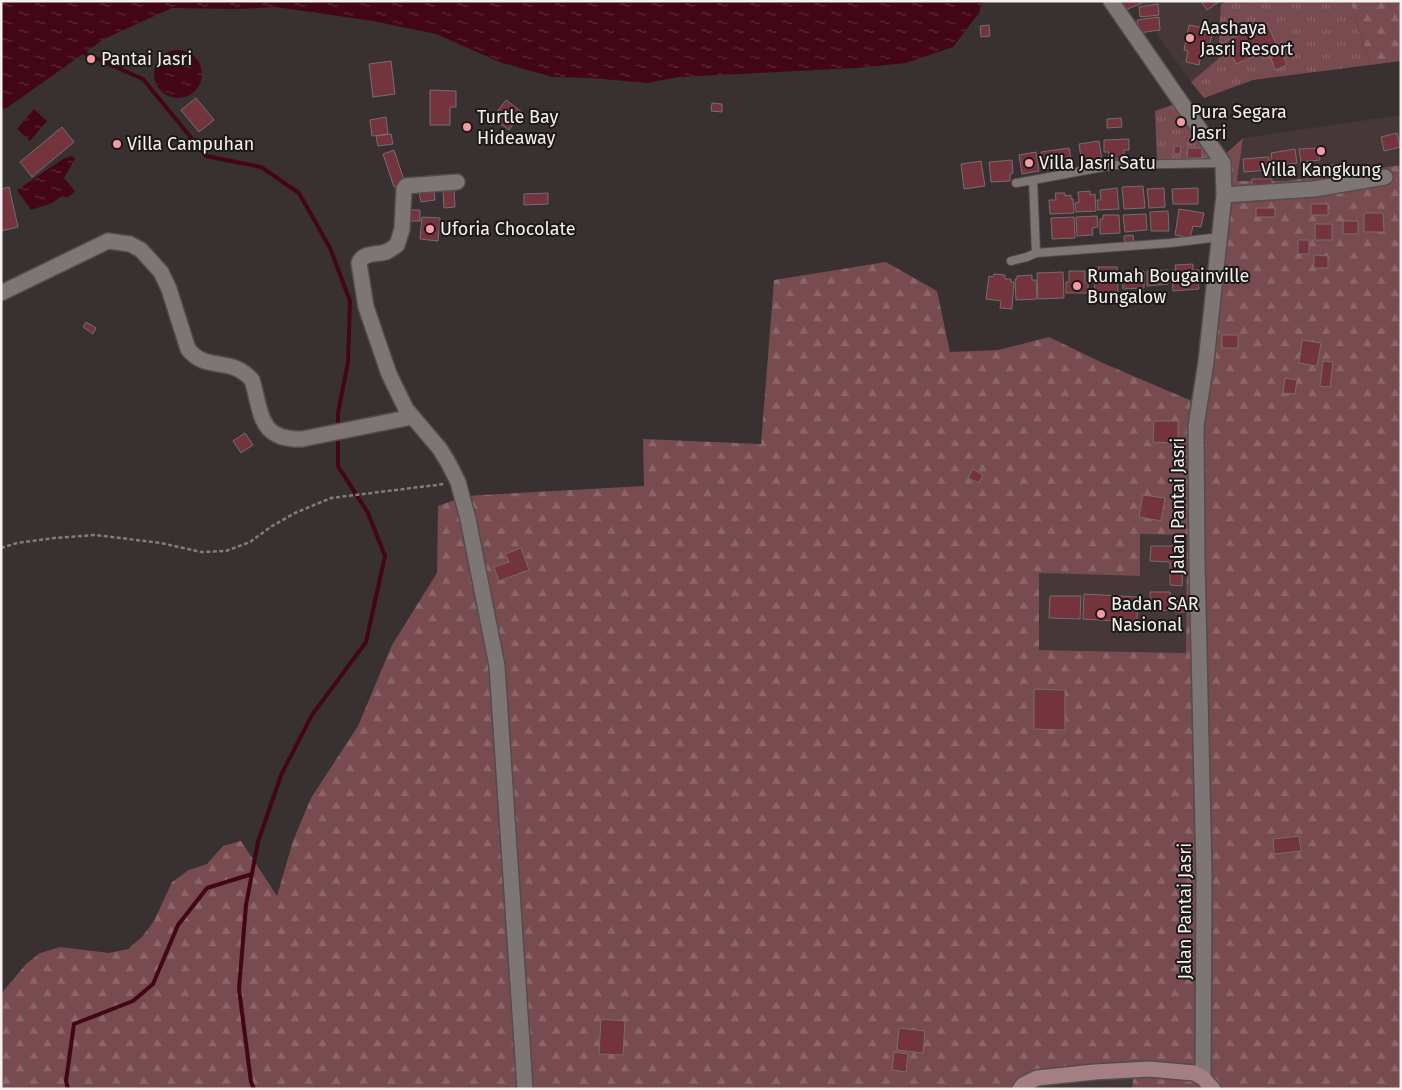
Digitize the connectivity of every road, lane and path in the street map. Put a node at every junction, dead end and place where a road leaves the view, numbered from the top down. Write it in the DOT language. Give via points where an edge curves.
graph roads {
  1 [pos="1110,1"];
  2 [pos="1223,163"];
  3 [pos="1386,177"];
  4 [pos="1033,180"];
  5 [pos="457,182"];
  6 [pos="1016,183"];
  7 [pos="1224,195"];
  8 [pos="1220,237"];
  9 [pos="1036,253"];
  10 [pos="1011,261"];
  11 [pos="1,293"];
  12 [pos="412,417"];
  13 [pos="458,482"];
  14 [pos="1,548"];
  15 [pos="1208,1083"];
  16 [pos="525,1089"];
  17 [pos="1020,1089"];
  1 -- 2 [label="street"];
  2 -- 4 [label="lane" via="1114,166"];
  2 -- 7 [label="street, Jalan Pantai Jasri"];
  3 -- 7 [label="street" via="1314,189"];
  4 -- 6 [label="lane"];
  4 -- 9 [label="lane"];
  5 -- 12 [label="street" via="406,186 402,229 397,245 385,252 364,256 359,263 372,329 400,400"];
  7 -- 8 [label="street, Jalan Pantai Jasri"];
  8 -- 9 [label="lane"];
  8 -- 15 [label="street, Jalan Pantai Jasri" via="1196,426"];
  9 -- 10 [label="lane"];
  11 -- 12 [label="street" via="108,241 130,244 142,250 161,272 188,349 194,357 232,366 248,375 262,420 273,433 302,439"];
  12 -- 13 [label="street" via="440,449"];
  13 -- 14 [label="path" via="331,498 272,526 250,542 226,551 201,552 96,535 35,540"];
  13 -- 16 [label="street" via="498,666"];
  15 -- 17 [label="street" via="1188,1072 1129,1069 1037,1078"];
}
